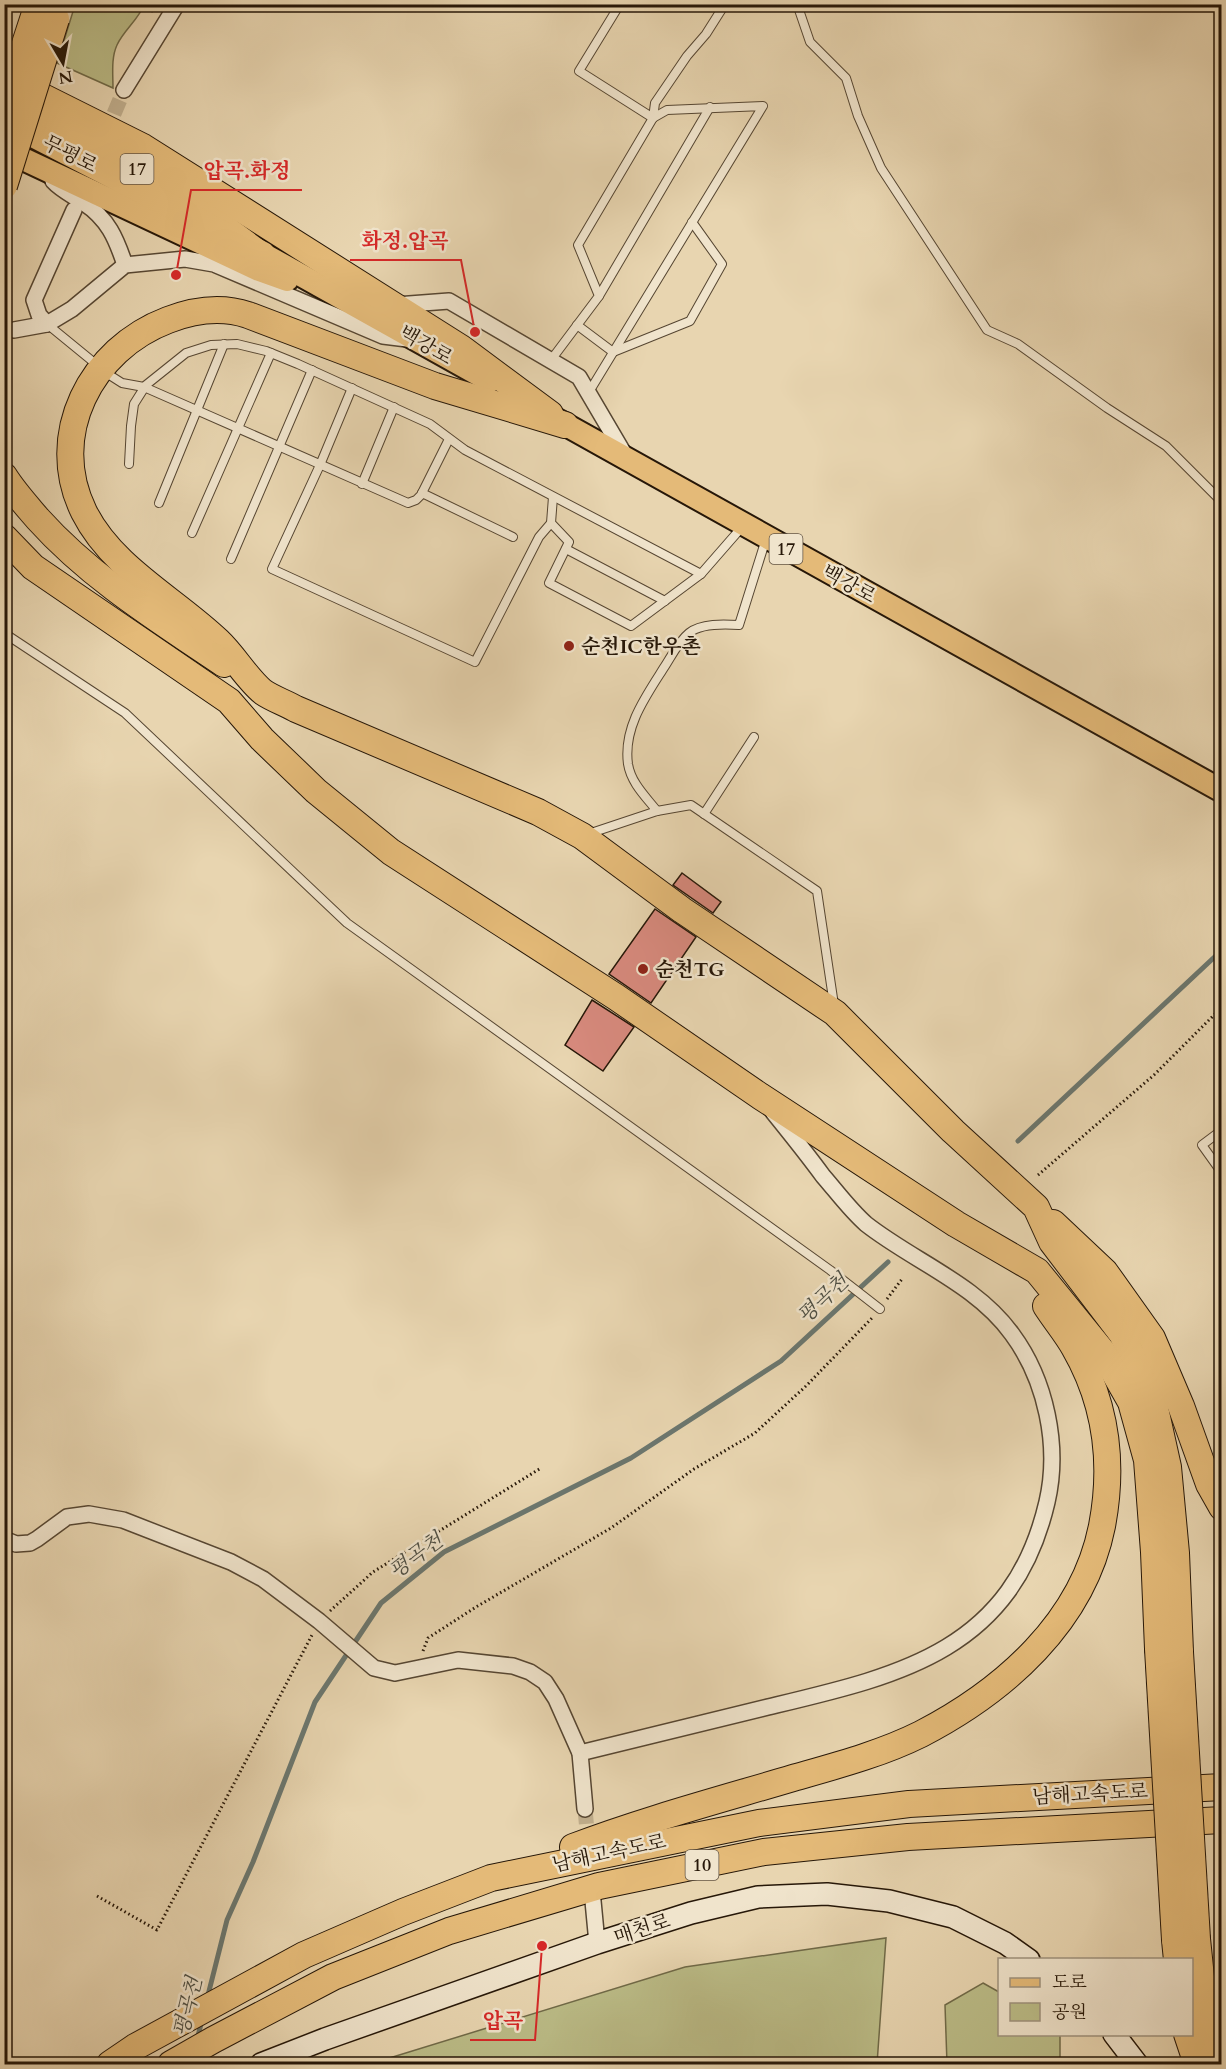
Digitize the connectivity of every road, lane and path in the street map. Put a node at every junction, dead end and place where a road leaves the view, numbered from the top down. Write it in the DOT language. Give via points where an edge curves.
graph roads {
  1 [pos="177,4"];
  2 [pos="620,4"];
  3 [pos="725,4"];
  4 [pos="797,4"];
  5 [pos="48,9"];
  6 [pos="4,77"];
  7 [pos="124,90"];
  8 [pos="4,95"];
  9 [pos="710,107"];
  10 [pos="4,108"];
  11 [pos="653,118"];
  12 [pos="4,120"];
  13 [pos="4,150"];
  14 [pos="43,168"];
  15 [pos="4,186"];
  16 [pos="74,210"];
  17 [pos="692,222"];
  18 [pos="263,254"];
  19 [pos="125,264"];
  20 [pos="599,296"];
  21 [pos="353,304"];
  22 [pos="392,305"];
  23 [pos="47,324"];
  24 [pos="577,325"];
  25 [pos="14,330"];
  26 [pos="422,342"];
  27 [pos="224,344"];
  28 [pos="614,352"];
  29 [pos="271,353"];
  30 [pos="91,360"];
  31 [pos="551,360"];
  32 [pos="312,370"];
  33 [pos="111,375"];
  34 [pos="144,387"];
  35 [pos="352,388"];
  36 [pos="588,393"];
  37 [pos="394,407"];
  38 [pos="197,411"];
  39 [pos="565,425"];
  40 [pos="238,429"];
  41 [pos="449,439"];
  42 [pos="279,447"];
  43 [pos="627,460"];
  44 [pos="129,464"];
  45 [pos="320,465"];
  46 [pos="4,476"];
  47 [pos="362,484"];
  48 [pos="422,493"];
  49 [pos="554,497"];
  50 [pos="1221,502"];
  51 [pos="159,503"];
  52 [pos="551,523"];
  53 [pos="743,525"];
  54 [pos="192,533"];
  55 [pos="4,537"];
  56 [pos="513,537"];
  57 [pos="766,538"];
  58 [pos="566,549"];
  59 [pos="231,560"];
  60 [pos="701,574"];
  61 [pos="665,601"];
  62 [pos="4,633"];
  63 [pos="263,692"];
  64 [pos="754,737"];
  65 [pos="1221,791"];
  66 [pos="657,811"];
  67 [pos="704,814"];
  68 [pos="582,836"];
  69 [pos="1221,1007"];
  70 [pos="835,1013"];
  71 [pos="760,1096"];
  72 [pos="1221,1130"];
  73 [pos="1221,1173"];
  74 [pos="1038,1175"];
  75 [pos="1036,1207"];
  76 [pos="1001,1250"];
  77 [pos="902,1279"];
  78 [pos="880,1309"];
  79 [pos="542,1468"];
  80 [pos="1221,1508"];
  81 [pos="4,1539"];
  82 [pos="324,1625"];
  83 [pos="1169,1650"];
  84 [pos="415,1668"];
  85 [pos="580,1753"];
  86 [pos="1221,1787"];
  87 [pos="585,1809"];
  88 [pos="1221,1820"];
  89 [pos="491,1878"];
  90 [pos="97,1896"];
  91 [pos="593,1901"];
  92 [pos="597,1943"];
  93 [pos="1183,1946"];
  94 [pos="1028,1958"];
  95 [pos="1193,1980"];
  96 [pos="1116,2036"];
  97 [pos="1188,2036"];
  98 [pos="110,2064"];
  99 [pos="171,2064"];
  100 [pos="261,2064"];
  101 [pos="1137,2064"];
  102 [pos="1197,2064"];
  103 [pos="1220,2064"];
  1 -- 7 [label="street"];
  2 -- 11 [label="lane" via="579,71"];
  3 -- 11 [label="lane" via="654,103"];
  4 -- 50 [label="lane" via="810,42 846,78 881,168 987,330 1018,344 1166,446"];
  5 -- 10 [label="highway, bridge"];
  5 -- 15 [label="highway, bridge"];
  6 -- 22 [label="highway" via="143,147"];
  8 -- 18 [label="main road, 백강로 / 17" via="178,191"];
  9 -- 11 [label="lane" via="667,110"];
  9 -- 17 [label="lane" via="763,106"];
  9 -- 20 [label="lane"];
  11 -- 20 [label="lane" via="578,245"];
  12 -- 18 [label="highway, 무평로 / 17"];
  13 -- 14 [label="main road, 백강로"];
  14 -- 19 [label="street" via="57,185 105,222 115,235"];
  14 -- 21 [label="main road, 백강로" via="259,270"];
  16 -- 23 [label="street" via="34,300"];
  17 -- 28 [label="lane"];
  17 -- 28 [label="lane" via="722,264 690,321"];
  18 -- 21 [label="main road, 백강로 / 17"];
  19 -- 23 [label="street" via="72,309"];
  19 -- 26 [label="street" via="184,259 214,264 383,336"];
  20 -- 24 [label="lane"];
  21 -- 22 [label="street"];
  21 -- 26 [label="main road, 백강로 / 17"];
  22 -- 31 [label="street" via="449,301"];
  22 -- 39 [label="highway" via="461,348"];
  23 -- 25 [label="street"];
  23 -- 30 [label="lane"];
  24 -- 28 [label="lane"];
  24 -- 31 [label="lane"];
  26 -- 39 [label="main road, 백강로 / 17"];
  27 -- 29 [label="lane"];
  27 -- 34 [label="lane" via="186,353"];
  27 -- 38 [label="lane"];
  28 -- 36 [label="lane"];
  29 -- 32 [label="lane"];
  29 -- 40 [label="lane"];
  31 -- 36 [label="street" via="579,377"];
  32 -- 35 [label="lane"];
  32 -- 42 [label="lane"];
  33 -- 34 [label="lane" via="122,383"];
  34 -- 38 [label="lane"];
  34 -- 44 [label="lane" via="134,404"];
  35 -- 37 [label="lane"];
  35 -- 45 [label="lane"];
  36 -- 43 [label="street"];
  37 -- 41 [label="lane" via="430,424"];
  37 -- 47 [label="lane"];
  38 -- 40 [label="lane"];
  38 -- 51 [label="lane"];
  39 -- 43 [label="main road, 백강로 / 17"];
  39 -- 63 [label="highway" via="435,386 235,310 180,315 135,336 106,362 81,400 71,429 70,455 77,496 94,530 116,556 218,641"];
  40 -- 42 [label="lane"];
  40 -- 54 [label="lane"];
  41 -- 48 [label="lane"];
  41 -- 49 [label="lane"];
  42 -- 45 [label="lane"];
  42 -- 59 [label="lane"];
  43 -- 53 [label="main road, 백강로 / 17"];
  45 -- 47 [label="lane"];
  45 -- 52 [label="lane" via="272,569 475,662 539,537"];
  46 -- 63 [label="highway" via="58,541 127,598"];
  47 -- 48 [label="lane" via="408,503"];
  48 -- 56 [label="lane"];
  49 -- 52 [label="lane"];
  49 -- 60 [label="lane"];
  52 -- 58 [label="lane" via="569,542"];
  53 -- 57 [label="main road, 백강로 / 17"];
  53 -- 60 [label="lane"];
  55 -- 71 [label="highway" via="33,567 229,701 316,790 391,852 616,997"];
  57 -- 65 [label="main road, 백강로 / 17"];
  57 -- 66 [label="lane" via="739,625 706,626 690,632 642,701 632,725 628,767 634,782"];
  58 -- 61 [label="lane"];
  58 -- 61 [label="lane" via="549,583 631,626"];
  60 -- 61 [label="lane"];
  62 -- 78 [label="lane" via="125,713 347,923"];
  63 -- 68 [label="highway" via="538,812"];
  64 -- 67 [label="lane"];
  66 -- 67 [label="lane" via="691,806"];
  66 -- 68 [label="lane"];
  67 -- 70 [label="lane" via="818,891"];
  68 -- 70 [label="highway" via="682,910"];
  69 -- 74 [label="path" via="1154,1075"];
  70 -- 75 [label="highway"];
  71 -- 76 [label="highway"];
  71 -- 85 [label="street" via="854,1212 966,1291 1012,1334 1035,1378 1051,1436 1050,1487 1040,1529 1014,1585 991,1612 962,1638 920,1663 858,1686"];
  72 -- 73 [label="lane" via="1202,1145"];
  75 -- 80 [label="highway" via="1105,1272 1152,1338"];
  75 -- 83 [label="highway" via="1052,1242 1122,1334 1153,1399 1168,1467 1176,1553"];
  76 -- 83 [label="highway" via="1037,1271 1102,1351 1131,1402 1147,1460 1154,1552"];
  76 -- 89 [label="highway" via="1074,1347 1098,1399 1108,1450 1107,1501 1098,1549 1078,1593 1047,1638 1010,1676 969,1707 919,1735 867,1755 617,1831"];
  77 -- 78 [label="path"];
  78 -- 84 [label="path" via="755,1432 611,1527 428,1638"];
  79 -- 82 [label="path" via="373,1572"];
  81 -- 82 [label="street" via="16,1544 30,1543 67,1517 89,1514 123,1520 239,1566 263,1579"];
  82 -- 84 [label="street" via="374,1668 395,1673"];
  82 -- 90 [label="path" via="157,1930"];
  83 -- 93 [label="highway, bridge"];
  84 -- 85 [label="street" via="458,1660 513,1666 530,1672 545,1682 556,1699"];
  85 -- 87 [label="street"];
  86 -- 89 [label="highway, 남해고속도로 / 10" via="909,1804 759,1822"];
  88 -- 99 [label="highway, 남해고속도로 / 10" via="908,1837 764,1852 599,1886 449,1931 364,1964"];
  89 -- 98 [label="highway, 남해고속도로 / 10" via="304,1955"];
  91 -- 92 [label="street"];
  92 -- 94 [label="main road, 매천로" via="691,1913 758,1897 827,1894 889,1901 953,1917"];
  92 -- 100 [label="main road, 매천로"];
  95 -- 103 [label="highway"];
  96 -- 101 [label="main road"];
  97 -- 102 [label="highway"];
}
